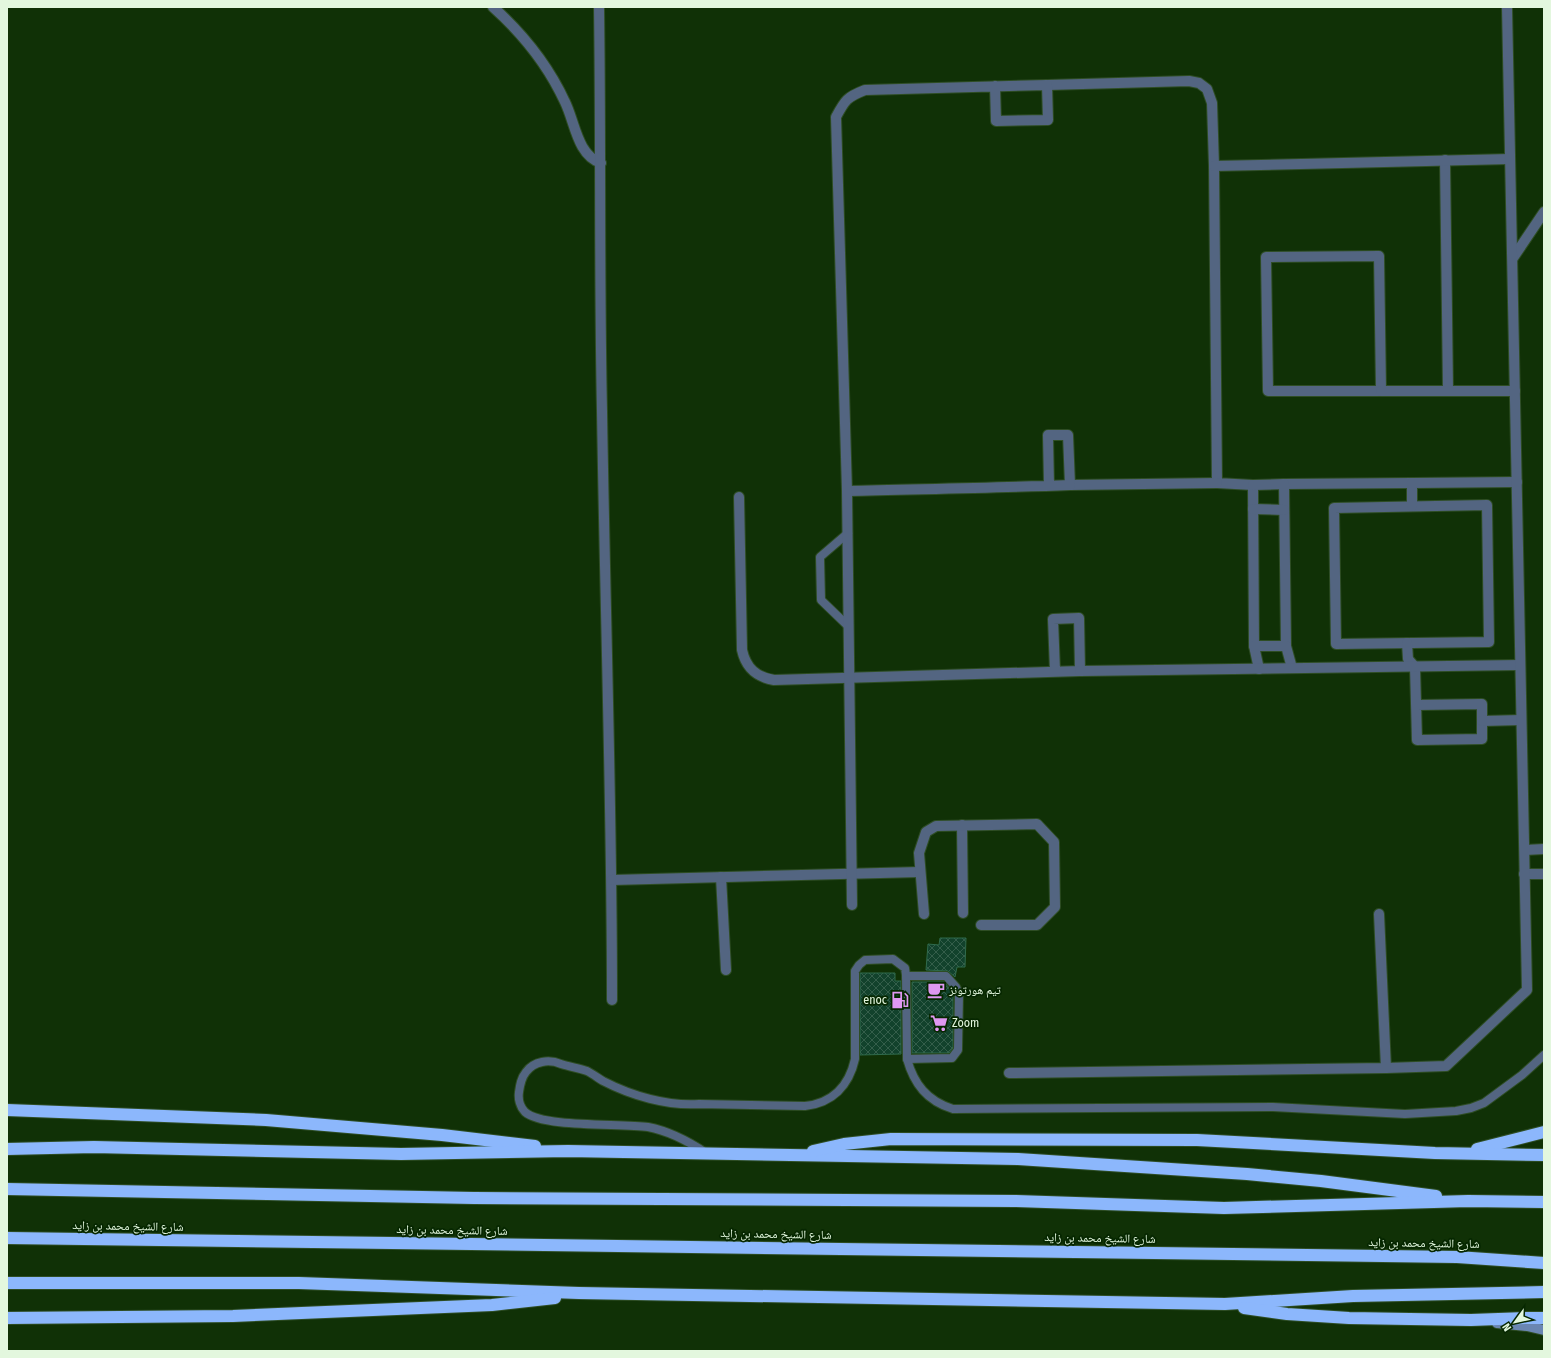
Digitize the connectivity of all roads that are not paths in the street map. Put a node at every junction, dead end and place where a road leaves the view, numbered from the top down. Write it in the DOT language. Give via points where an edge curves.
graph roads {
  1 [pos="493,7"];
  2 [pos="598,7"];
  3 [pos="1507,7"];
  4 [pos="995,86"];
  5 [pos="1047,86"];
  6 [pos="1510,159"];
  7 [pos="1445,160"];
  8 [pos="601,163"];
  9 [pos="1214,166"];
  10 [pos="1544,212"];
  11 [pos="1513,258"];
  12 [pos="1448,390"];
  13 [pos="1381,391"];
  14 [pos="1515,391"];
  15 [pos="1517,482"];
  16 [pos="1217,483"];
  17 [pos="1412,483"];
  18 [pos="1284,484"];
  19 [pos="1070,485"];
  20 [pos="1253,485"];
  21 [pos="1049,486"];
  22 [pos="847,491"];
  23 [pos="739,497"];
  24 [pos="1412,506"];
  25 [pos="1253,509"];
  26 [pos="1284,510"];
  27 [pos="848,533"];
  28 [pos="848,626"];
  29 [pos="1407,643"];
  30 [pos="1254,646"];
  31 [pos="1286,646"];
  32 [pos="1520,665"];
  33 [pos="1415,667"];
  34 [pos="1292,668"];
  35 [pos="1259,669"];
  36 [pos="1054,671"];
  37 [pos="1080,671"];
  38 [pos="849,677"];
  39 [pos="1417,705"];
  40 [pos="1521,720"];
  41 [pos="1482,721"];
  42 [pos="962,826"];
  43 [pos="1544,849"];
  44 [pos="1525,850"];
  45 [pos="920,872"];
  46 [pos="851,874"];
  47 [pos="1524,874"];
  48 [pos="1544,874"];
  49 [pos="721,877"];
  50 [pos="612,880"];
  51 [pos="852,905"];
  52 [pos="963,913"];
  53 [pos="924,914"];
  54 [pos="1379,914"];
  55 [pos="981,925"];
  56 [pos="726,970"];
  57 [pos="906,976"];
  58 [pos="612,1000"];
  59 [pos="1544,1055"];
  60 [pos="907,1059"];
  61 [pos="1386,1068"];
  62 [pos="1009,1073"];
  63 [pos="7,1110"];
  64 [pos="1544,1132"];
  65 [pos="7,1140"];
  66 [pos="94,1147"];
  67 [pos="7,1149"];
  68 [pos="568,1151"];
  69 [pos="1460,1153"];
  70 [pos="707,1154"];
  71 [pos="798,1155"];
  72 [pos="1544,1155"];
  73 [pos="7,1190"];
  74 [pos="1468,1201"];
  75 [pos="1544,1202"];
  76 [pos="7,1238"];
  77 [pos="1544,1263"];
  78 [pos="7,1283"];
  79 [pos="1544,1292"];
  80 [pos="579,1293"];
  81 [pos="1225,1304"];
  82 [pos="7,1318"];
  83 [pos="1544,1318"];
  84 [pos="1471,1320"];
  85 [pos="1544,1330"];
  1 -- 8 [label="street" via="510,22 541,60 565,102 584,151"];
  2 -- 8 [label="street"];
  3 -- 6 [label="street"];
  4 -- 5 [label="street"];
  4 -- 5 [label="street" via="996,121 1011,121 1048,120"];
  4 -- 22 [label="street" via="865,90 850,96 836,117"];
  5 -- 9 [label="street" via="1189,81 1199,83 1207,88 1212,102"];
  6 -- 7 [label="street"];
  6 -- 11 [label="street"];
  7 -- 9 [label="street"];
  7 -- 12 [label="street"];
  8 -- 50 [label="street" via="600,315"];
  9 -- 16 [label="street"];
  10 -- 11 [label="street"];
  11 -- 14 [label="street"];
  12 -- 13 [label="street"];
  12 -- 14 [label="street"];
  13 -- 13 [label="street" via="1268,391 1266,257 1379,256"];
  14 -- 15 [label="street"];
  15 -- 17 [label="street"];
  15 -- 32 [label="street"];
  16 -- 19 [label="street"];
  16 -- 20 [label="street"];
  17 -- 18 [label="street"];
  17 -- 24 [label="street"];
  18 -- 20 [label="street"];
  18 -- 26 [label="street"];
  19 -- 21 [label="street"];
  19 -- 21 [label="street" via="1068,435 1048,435"];
  20 -- 25 [label="street"];
  21 -- 22 [label="street"];
  22 -- 27 [label="street"];
  23 -- 38 [label="street" via="742,650 747,665 759,676 774,680"];
  24 -- 29 [label="street" via="1334,508 1336,644"];
  24 -- 29 [label="street" via="1487,505 1489,642"];
  25 -- 26 [label="street"];
  25 -- 30 [label="street"];
  26 -- 31 [label="street"];
  27 -- 28 [label="street"];
  27 -- 28 [label="lane" via="820,557 821,600"];
  28 -- 38 [label="street"];
  29 -- 33 [label="street" via="1408,659"];
  30 -- 31 [label="street"];
  30 -- 35 [label="street"];
  31 -- 34 [label="street"];
  32 -- 33 [label="street"];
  32 -- 40 [label="street"];
  33 -- 34 [label="street"];
  33 -- 39 [label="street"];
  34 -- 35 [label="street"];
  35 -- 37 [label="street"];
  36 -- 37 [label="street"];
  36 -- 37 [label="street" via="1053,619 1079,618"];
  36 -- 38 [label="street"];
  38 -- 46 [label="street"];
  39 -- 41 [label="street" via="1482,704"];
  39 -- 41 [label="street" via="1417,740 1482,739"];
  40 -- 41 [label="street"];
  40 -- 44 [label="street"];
  42 -- 45 [label="street" via="936,826 926,832 919,853"];
  42 -- 52 [label="street"];
  42 -- 55 [label="street" via="1037,824 1054,842 1055,907 1037,925"];
  43 -- 44 [label="street"];
  44 -- 47 [label="street"];
  45 -- 46 [label="street"];
  45 -- 53 [label="street"];
  46 -- 49 [label="street"];
  46 -- 51 [label="street"];
  47 -- 48 [label="street"];
  47 -- 61 [label="street" via="1527,990 1446,1066"];
  49 -- 50 [label="street"];
  49 -- 56 [label="street"];
  50 -- 58 [label="street"];
  54 -- 61 [label="street"];
  57 -- 60 [label="lane"];
  57 -- 60 [label="lane" via="946,976 959,994 956,1054 952,1058"];
  57 -- 70 [label="lane" via="905,968 893,959 865,960 859,965 855,971 854,1067 842,1089 813,1105 683,1105 633,1093 588,1072 555,1062 541,1062 532,1066 523,1075 519,1101 530,1115 548,1120 648,1128 679,1137"];
  59 -- 60 [label="lane" via="1484,1103 1456,1111 1405,1114 1272,1107 957,1109 936,1102 923,1091"];
  61 -- 62 [label="street"];
  63 -- 68 [label="highway" via="266,1120 484,1139"];
  64 -- 69 [label="highway"];
  65 -- 66 [label="highway"];
  66 -- 67 [label="highway"];
  66 -- 68 [label="highway" via="401,1154"];
  68 -- 70 [label="highway"];
  69 -- 71 [label="highway" via="1197,1140 891,1139 844,1144"];
  69 -- 72 [label="highway"];
  70 -- 71 [label="highway"];
  71 -- 74 [label="highway" via="1018,1159 1196,1171 1321,1181"];
  73 -- 74 [label="highway" via="482,1198 1016,1201 1224,1208"];
  74 -- 75 [label="highway"];
  76 -- 77 [label="highway, شارع الشيخ محمد بن زايد" via="1457,1257"];
  78 -- 80 [label="highway" via="299,1283"];
  79 -- 81 [label="highway" via="1353,1296"];
  80 -- 81 [label="highway"];
  80 -- 82 [label="highway" via="492,1305 233,1316"];
  81 -- 84 [label="highway" via="1318,1317"];
  83 -- 84 [label="highway"];
  84 -- 85 [label="main road"];
}
